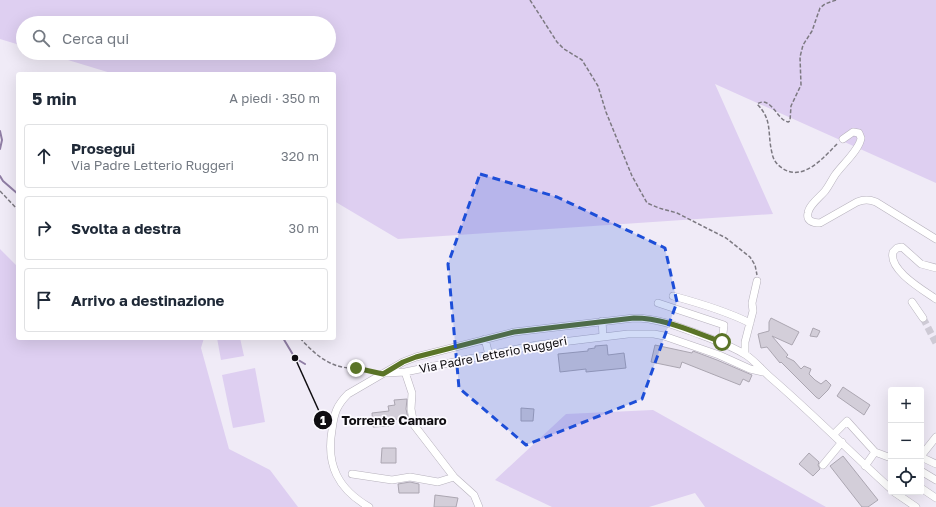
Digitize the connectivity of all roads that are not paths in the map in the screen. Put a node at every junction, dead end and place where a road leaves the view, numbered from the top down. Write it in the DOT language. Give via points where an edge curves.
graph roads {
  1 [pos="843,139"];
  2 [pos="936,239"];
  3 [pos="936,268"];
  4 [pos="757,281"];
  5 [pos="673,296"];
  6 [pos="936,299"];
  7 [pos="912,302"];
  8 [pos="658,303"];
  9 [pos="923,318"];
  10 [pos="602,321"];
  11 [pos="750,323"];
  12 [pos="604,336"];
  13 [pos="485,339"];
  14 [pos="722,342"];
  15 [pos="745,354"];
  16 [pos="489,355"];
  17 [pos="405,372"];
  18 [pos="763,372"];
  19 [pos="383,374"];
  20 [pos="834,434"];
  21 [pos="936,437"];
  22 [pos="842,442"];
  23 [pos="875,452"];
  24 [pos="924,453"];
  25 [pos="888,457"];
  26 [pos="924,458"];
  27 [pos="936,464"];
  28 [pos="823,465"];
  29 [pos="865,466"];
  30 [pos="352,474"];
  31 [pos="924,474"];
  32 [pos="454,477"];
  33 [pos="936,480"];
  34 [pos="888,486"];
  35 [pos="924,490"];
  36 [pos="898,495"];
  37 [pos="936,498"];
  38 [pos="369,507"];
  39 [pos="479,507"];
  40 [pos="916,507"];
  1 -- 2 [label="street" via="854,132 861,138 826,190 809,210 809,220 820,223 857,202 870,200"];
  3 -- 6 [label="street" via="921,264 902,247 893,252 892,257 900,271"];
  4 -- 11 [label="street"];
  5 -- 11 [label="street" via="702,304"];
  7 -- 9 [label="street"];
  8 -- 14 [label="street" via="724,325"];
  10 -- 12 [label="street"];
  10 -- 13 [label="street, Via Padre Letterio Ruggeri" via="514,332"];
  10 -- 14 [label="street, Via Padre Letterio Ruggeri" via="653,319"];
  11 -- 15 [label="street"];
  12 -- 16 [label="street, Via Padre Letterio Ruggeri" via="536,345"];
  12 -- 18 [label="street, Via Padre Letterio Ruggeri" via="664,336"];
  13 -- 16 [label="street"];
  13 -- 19 [label="street, Via Padre Letterio Ruggeri" via="403,362"];
  14 -- 15 [label="street, Via Padre Letterio Ruggeri"];
  15 -- 18 [label="street, Via Padre Letterio Ruggeri" via="754,360"];
  16 -- 17 [label="street, Via Padre Letterio Ruggeri"];
  17 -- 19 [label="street, Via Padre Letterio Ruggeri"];
  17 -- 32 [label="street" via="412,393 414,425"];
  18 -- 20 [label="street, Via Padre Letterio Ruggeri"];
  19 -- 38 [label="street, Via Padre Letterio Ruggeri" via="355,389 341,401 336,409 330,442 334,470 342,485"];
  20 -- 22 [label="street, Via Padre Letterio Ruggeri"];
  20 -- 23 [label="street" via="847,421"];
  21 -- 24 [label="street"];
  22 -- 28 [label="street"];
  22 -- 29 [label="street, Via Padre Letterio Ruggeri"];
  23 -- 25 [label="street"];
  23 -- 29 [label="street"];
  26 -- 27 [label="street"];
  29 -- 34 [label="street, Via Padre Letterio Ruggeri"];
  30 -- 32 [label="street" via="392,480 410,477 438,482"];
  31 -- 33 [label="street"];
  32 -- 39 [label="street" via="474,495"];
  35 -- 37 [label="street"];
  36 -- 40 [label="street"];
}
